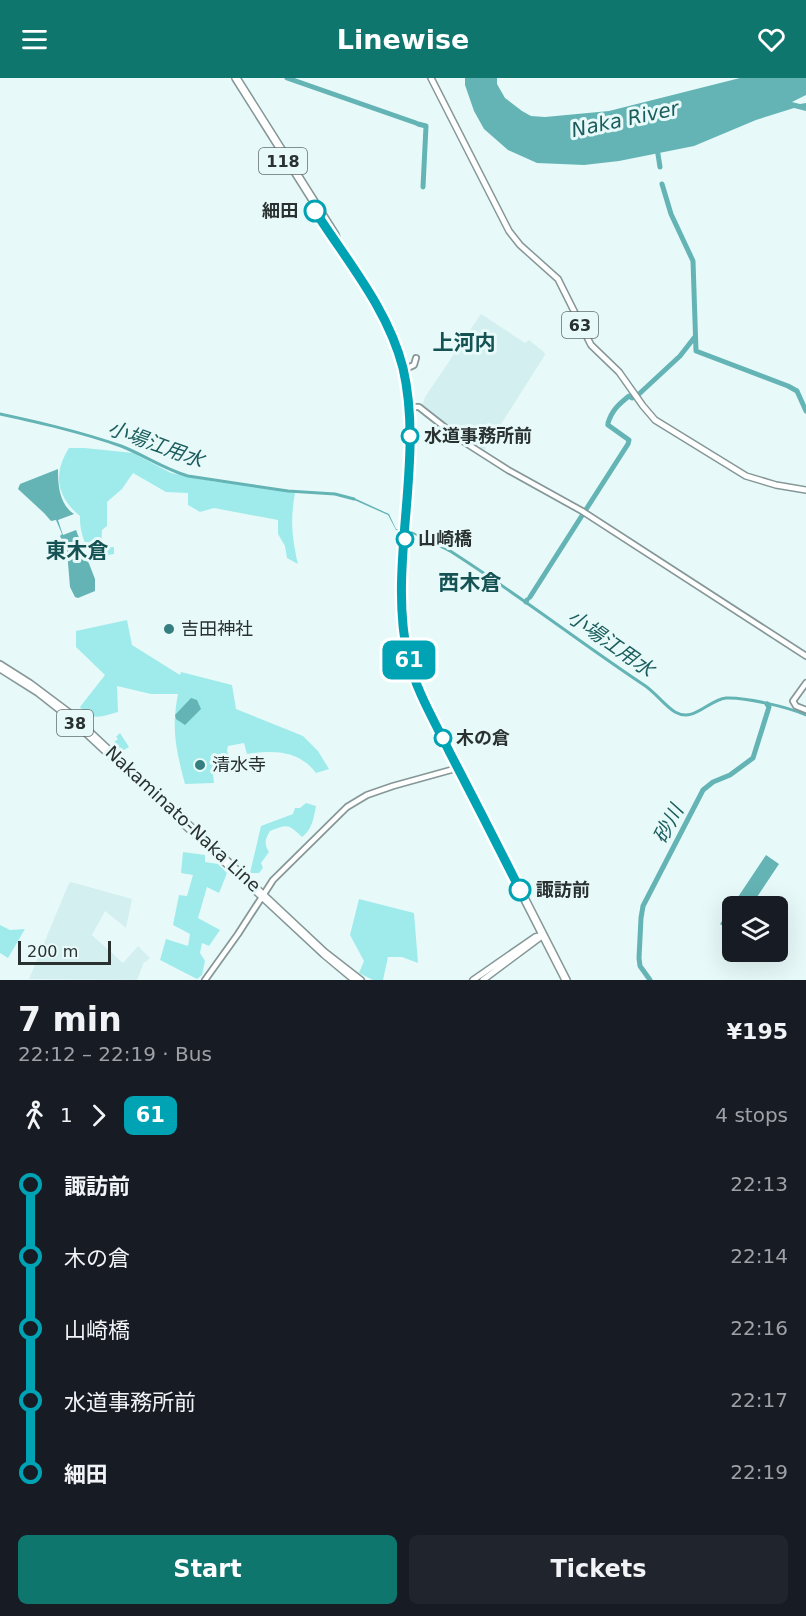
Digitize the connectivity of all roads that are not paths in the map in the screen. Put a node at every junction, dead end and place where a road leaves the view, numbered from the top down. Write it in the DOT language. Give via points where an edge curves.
graph roads {
  1 [pos="233,78"];
  2 [pos="432,78"];
  3 [pos="416,358"];
  4 [pos="403,370"];
  5 [pos="409,407"];
  6 [pos="806,490"];
  7 [pos="806,656"];
  8 [pos="0,667"];
  9 [pos="806,682"];
  10 [pos="806,710"];
  11 [pos="458,768"];
  12 [pos="262,896"];
  13 [pos="543,935"];
  14 [pos="205,980"];
  15 [pos="354,980"];
  16 [pos="361,980"];
  17 [pos="473,980"];
  18 [pos="483,980"];
  19 [pos="566,980"];
  1 -- 4 [label="highway, 118" via="381,312"];
  2 -- 6 [label="main road, 63" via="509,231 558,279 591,345 619,372 648,412 662,425 746,476"];
  3 -- 4 [label="street" via="413,366"];
  4 -- 5 [label="highway, 118"];
  5 -- 7 [label="street" via="419,407 461,440 582,511"];
  5 -- 11 [label="highway, 118" via="404,635 418,686"];
  8 -- 12 [label="main road, Nakaminato-Naka Line / 38" via="30,683 70,713"];
  9 -- 10 [label="street" via="793,701"];
  11 -- 12 [label="street" via="393,786 354,802 284,868"];
  11 -- 13 [label="highway, 118"];
  12 -- 14 [label="street"];
  12 -- 15 [label="main road, Nakaminato-Naka Line / 38"];
  12 -- 16 [label="main road, Nakaminato-Naka Line / 38"];
  13 -- 17 [label="main road"];
  13 -- 18 [label="main road"];
  13 -- 19 [label="highway, 118"];
}
